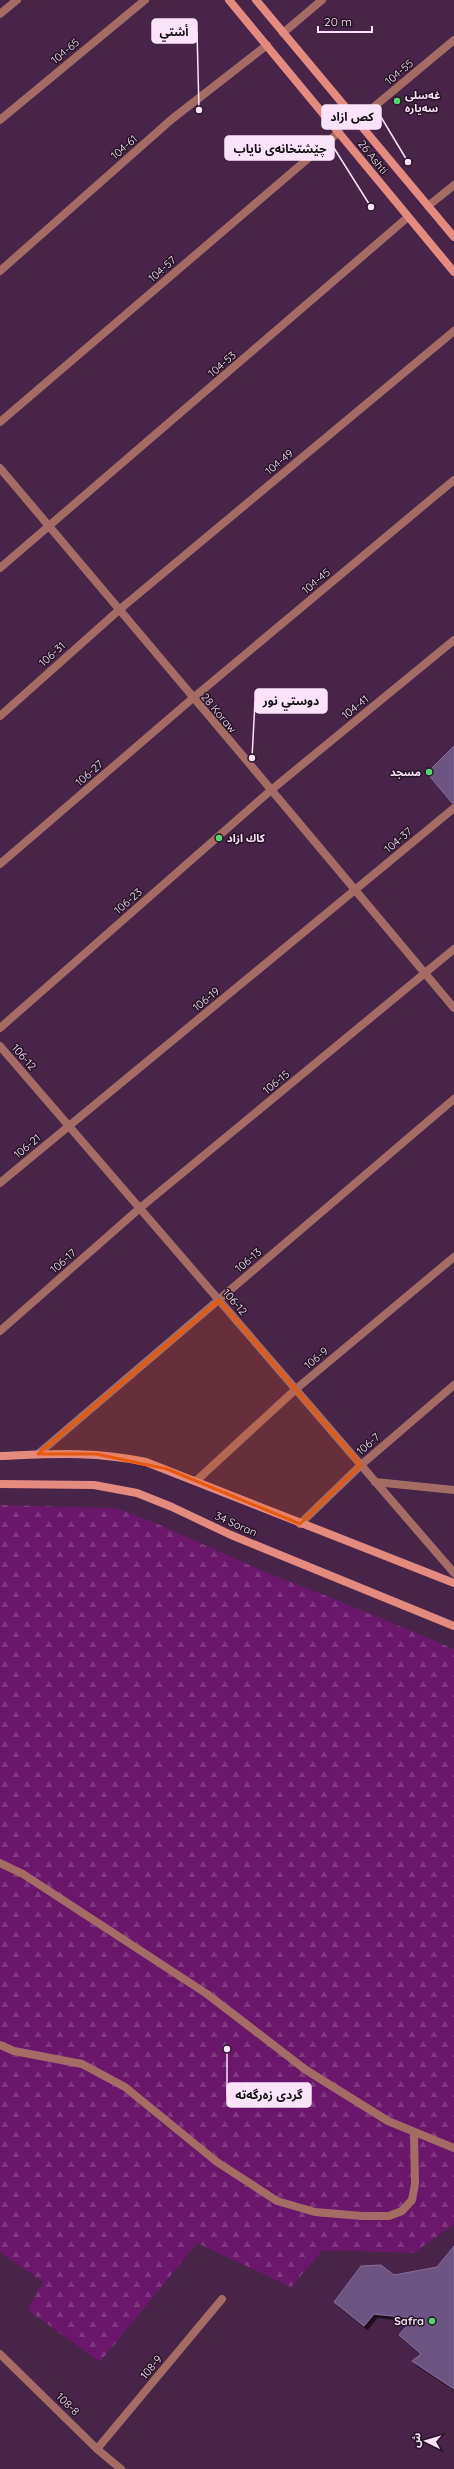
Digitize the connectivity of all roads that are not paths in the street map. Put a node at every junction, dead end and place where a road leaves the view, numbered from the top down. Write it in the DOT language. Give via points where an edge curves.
graph roads {
  1 [pos="17,0"];
  2 [pos="145,0"];
  3 [pos="230,0"];
  4 [pos="256,0"];
  5 [pos="322,0"];
  6 [pos="0,14"];
  7 [pos="283,33"];
  8 [pos="454,40"];
  9 [pos="267,45"];
  10 [pos="0,120"];
  11 [pos="357,122"];
  12 [pos="339,132"];
  13 [pos="454,185"];
  14 [pos="428,206"];
  15 [pos="408,217"];
  16 [pos="454,237"];
  17 [pos="0,270"];
  18 [pos="454,272"];
  19 [pos="454,331"];
  20 [pos="0,422"];
  21 [pos="0,468"];
  22 [pos="454,480"];
  23 [pos="50,527"];
  24 [pos="0,568"];
  25 [pos="119,610"];
  26 [pos="454,640"];
  27 [pos="193,698"];
  28 [pos="0,716"];
  29 [pos="270,791"];
  30 [pos="454,808"];
  31 [pos="0,864"];
  32 [pos="356,889"];
  33 [pos="454,949"];
  34 [pos="425,974"];
  35 [pos="454,1008"];
  36 [pos="0,1028"];
  37 [pos="0,1046"];
  38 [pos="454,1099"];
  39 [pos="68,1126"];
  40 [pos="0,1183"];
  41 [pos="140,1208"];
  42 [pos="454,1257"];
  43 [pos="218,1300"];
  44 [pos="0,1331"];
  45 [pos="454,1385"];
  46 [pos="296,1389"];
  47 [pos="38,1454"];
  48 [pos="0,1456"];
  49 [pos="361,1465"];
  50 [pos="196,1481"];
  51 [pos="375,1482"];
  52 [pos="0,1484"];
  53 [pos="454,1490"];
  54 [pos="300,1524"];
  55 [pos="454,1573"];
  56 [pos="454,1583"];
  57 [pos="454,1626"];
  58 [pos="0,1863"];
  59 [pos="0,2046"];
  60 [pos="414,2132"];
  61 [pos="454,2148"];
  62 [pos="222,2299"];
  63 [pos="0,2354"];
  64 [pos="97,2449"];
  65 [pos="121,2469"];
  1 -- 6 [label="street"];
  2 -- 10 [label="street, 104-65"];
  3 -- 9 [label="main road, 26 Ashti"];
  4 -- 7 [label="main road, 26 Ashti"];
  5 -- 7 [label="street"];
  7 -- 11 [label="main road, 26 Ashti"];
  8 -- 11 [label="street, 104-55"];
  9 -- 12 [label="main road, 26 Ashti"];
  9 -- 17 [label="street, 104-61" via="172,119"];
  11 -- 14 [label="main road, 26 Ashti"];
  12 -- 15 [label="main road, 26 Ashti"];
  12 -- 20 [label="street, 104-57"];
  13 -- 14 [label="street"];
  14 -- 16 [label="main road, 26 Ashti"];
  15 -- 18 [label="main road, 26 Ashti"];
  15 -- 23 [label="street, 104-53"];
  19 -- 25 [label="street, 104-49"];
  21 -- 23 [label="street, 28 Koraw"];
  22 -- 27 [label="street, 104-45"];
  23 -- 24 [label="street, 104-53"];
  23 -- 25 [label="street, 28 Koraw"];
  25 -- 27 [label="street, 28 Koraw"];
  25 -- 28 [label="street, 106-31"];
  26 -- 29 [label="street, 104-41"];
  27 -- 29 [label="street, 28 Koraw"];
  27 -- 31 [label="street, 106-27"];
  29 -- 32 [label="street, 28 Koraw"];
  29 -- 36 [label="street, 106-23"];
  30 -- 32 [label="street, 104-37"];
  32 -- 34 [label="street, 28 Koraw"];
  32 -- 39 [label="street, 106-19"];
  33 -- 34 [label="street, 106-15"];
  34 -- 35 [label="street, 28 Koraw"];
  34 -- 41 [label="street, 106-15"];
  37 -- 39 [label="street, 106-12"];
  38 -- 43 [label="street, 106-13"];
  39 -- 40 [label="street, 106-21"];
  39 -- 41 [label="street, 106-12"];
  41 -- 43 [label="street, 106-12"];
  41 -- 44 [label="street, 106-17"];
  42 -- 46 [label="street, 106-9"];
  43 -- 46 [label="street, 106-12"];
  43 -- 47 [label="street, 106-13"];
  45 -- 49 [label="street, 106-7"];
  46 -- 49 [label="street, 106-12"];
  46 -- 50 [label="street, 106-9"];
  47 -- 48 [label="main road"];
  47 -- 50 [label="main road" via="76,1452 115,1456 160,1466"];
  49 -- 51 [label="street, 106-12"];
  49 -- 54 [label="street, 106-7"];
  50 -- 54 [label="main road"];
  51 -- 53 [label="street"];
  51 -- 55 [label="street, 106-12"];
  52 -- 57 [label="main road, 34 Soran" via="94,1486 138,1493 231,1535"];
  54 -- 56 [label="main road"];
  58 -- 60 [label="street" via="23,1874 207,1994 306,2070 388,2121"];
  59 -- 60 [label="street" via="82,2064 125,2087 217,2162 276,2201 315,2212 389,2216 402,2211 412,2200"];
  60 -- 61 [label="street"];
  62 -- 64 [label="street, 108-9"];
  63 -- 64 [label="street, 108-8"];
  64 -- 65 [label="street, 108-8"];
}
